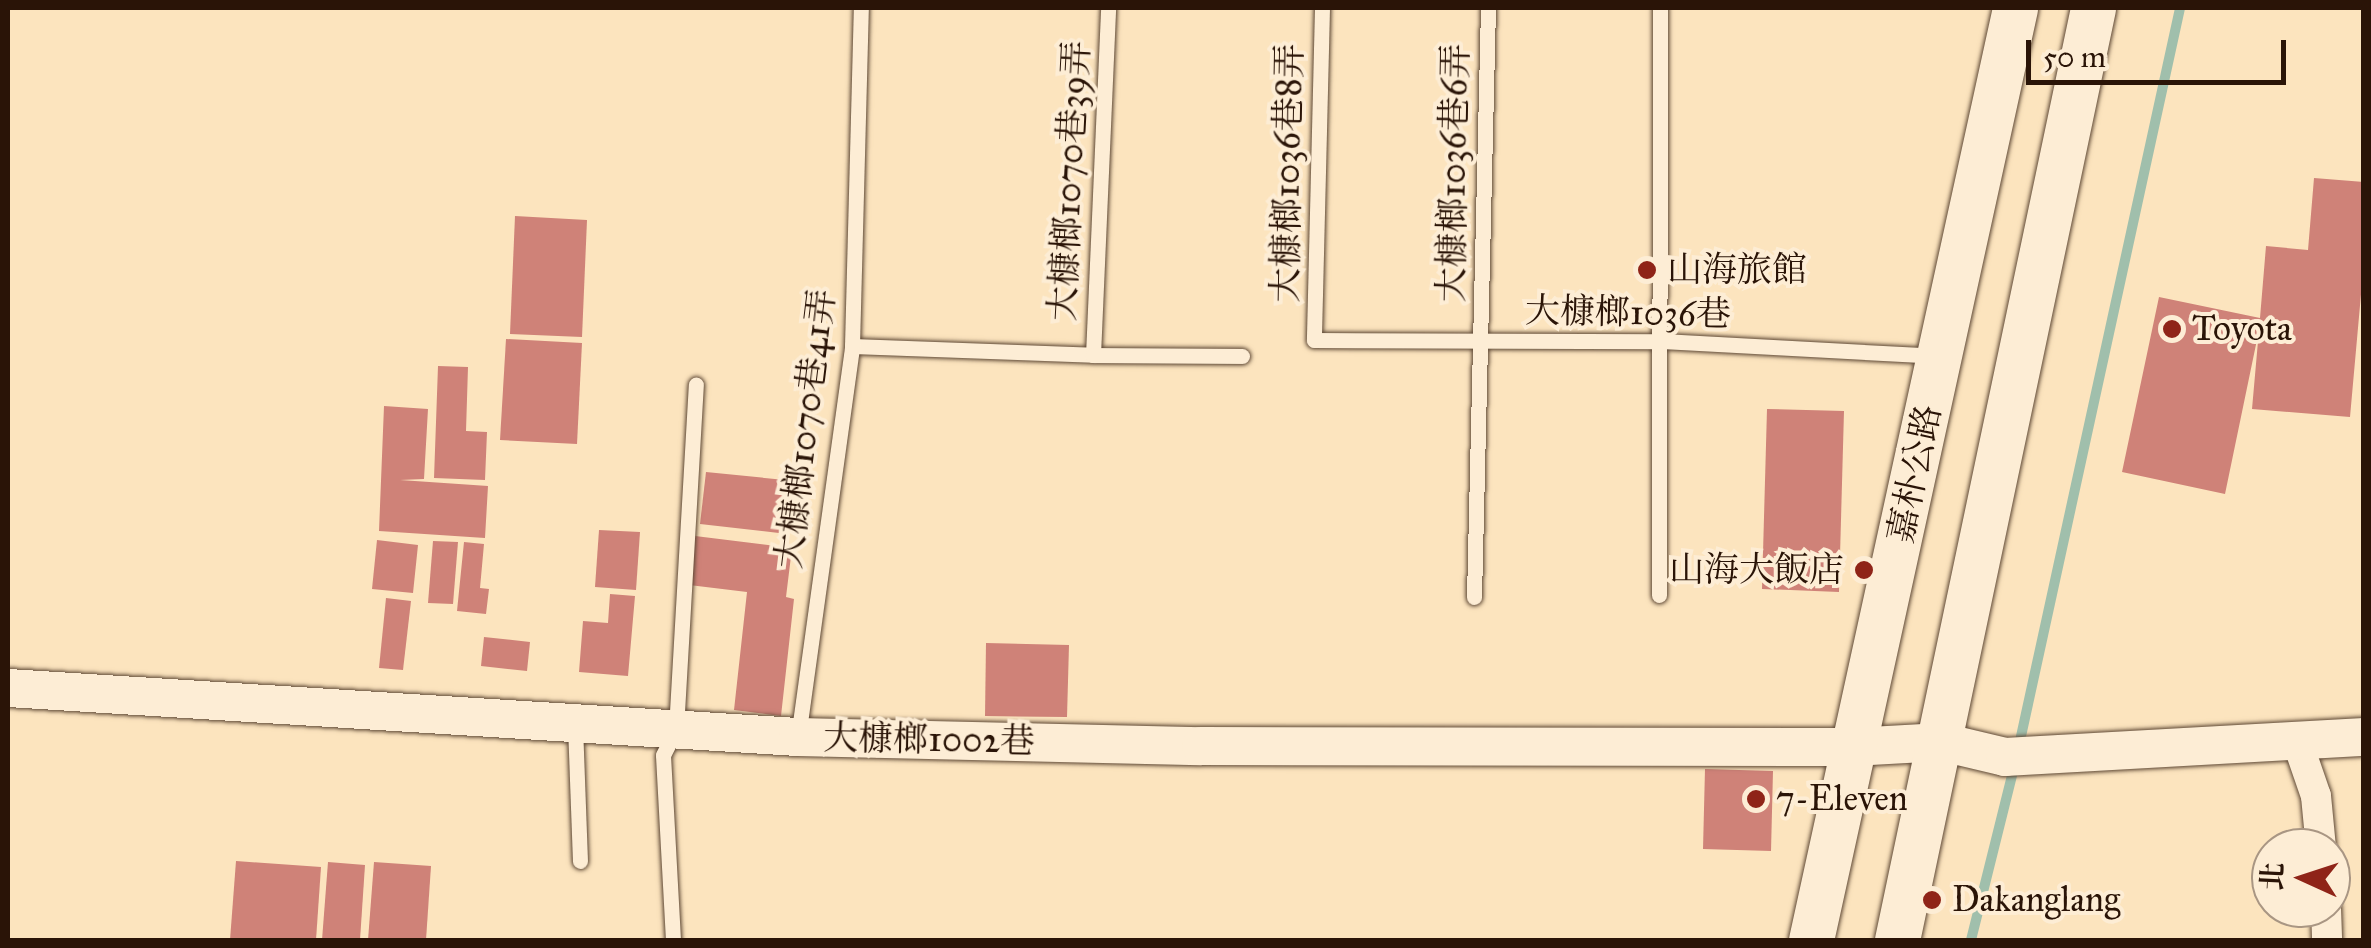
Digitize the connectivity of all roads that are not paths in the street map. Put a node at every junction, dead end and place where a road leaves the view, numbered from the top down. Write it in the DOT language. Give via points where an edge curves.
graph roads {
  1 [pos="861,8"];
  2 [pos="1108,8"];
  3 [pos="1322,8"];
  4 [pos="1488,8"];
  5 [pos="1660,8"];
  6 [pos="2015,8"];
  7 [pos="2093,8"];
  8 [pos="1314,340"];
  9 [pos="1480,340"];
  10 [pos="1662,341"];
  11 [pos="852,346"];
  12 [pos="1093,356"];
  13 [pos="1242,356"];
  14 [pos="1940,356"];
  15 [pos="696,385"];
  16 [pos="1659,595"];
  17 [pos="1474,597"];
  18 [pos="8,688"];
  19 [pos="575,723"];
  20 [pos="676,729"];
  21 [pos="798,737"];
  22 [pos="2296,738"];
  23 [pos="2364,738"];
  24 [pos="1942,742"];
  25 [pos="1852,747"];
  26 [pos="2319,828"];
  27 [pos="580,861"];
  28 [pos="673,940"];
  29 [pos="1812,940"];
  30 [pos="1897,940"];
  1 -- 11 [label="lane, 大槺榔1070巷41弄"];
  2 -- 12 [label="lane, 大槺榔1070巷39弄"];
  3 -- 8 [label="lane, 大槺榔1036巷8弄"];
  4 -- 9 [label="lane, 大槺榔1036巷6弄"];
  5 -- 10 [label="lane"];
  6 -- 14 [label="main road, 嘉朴公路"];
  7 -- 24 [label="main road"];
  8 -- 9 [label="lane, 大槺榔1036巷"];
  9 -- 10 [label="lane, 大槺榔1036巷"];
  9 -- 17 [label="lane, 大槺榔1036巷6弄"];
  10 -- 14 [label="lane, 大槺榔1036巷"];
  10 -- 16 [label="lane"];
  11 -- 12 [label="lane, 大槺榔1070巷39弄"];
  11 -- 21 [label="lane, 大槺榔1070巷41弄"];
  12 -- 13 [label="lane"];
  14 -- 25 [label="main road, 嘉朴公路"];
  15 -- 20 [label="lane"];
  18 -- 19 [label="street, 大槺榔1002巷"];
  19 -- 20 [label="street, 大槺榔1002巷"];
  19 -- 27 [label="lane"];
  20 -- 21 [label="street, 大槺榔1002巷"];
  20 -- 28 [label="lane" via="662,755"];
  21 -- 25 [label="street, 大槺榔1002巷" via="1200,746"];
  22 -- 23 [label="street, 大槺榔1002巷"];
  22 -- 24 [label="street, 大槺榔1002巷" via="2005,757"];
  22 -- 26 [label="street"];
  24 -- 25 [label="street, 大槺榔1002巷"];
  24 -- 30 [label="main road"];
  25 -- 29 [label="main road, 嘉朴公路"];
}
